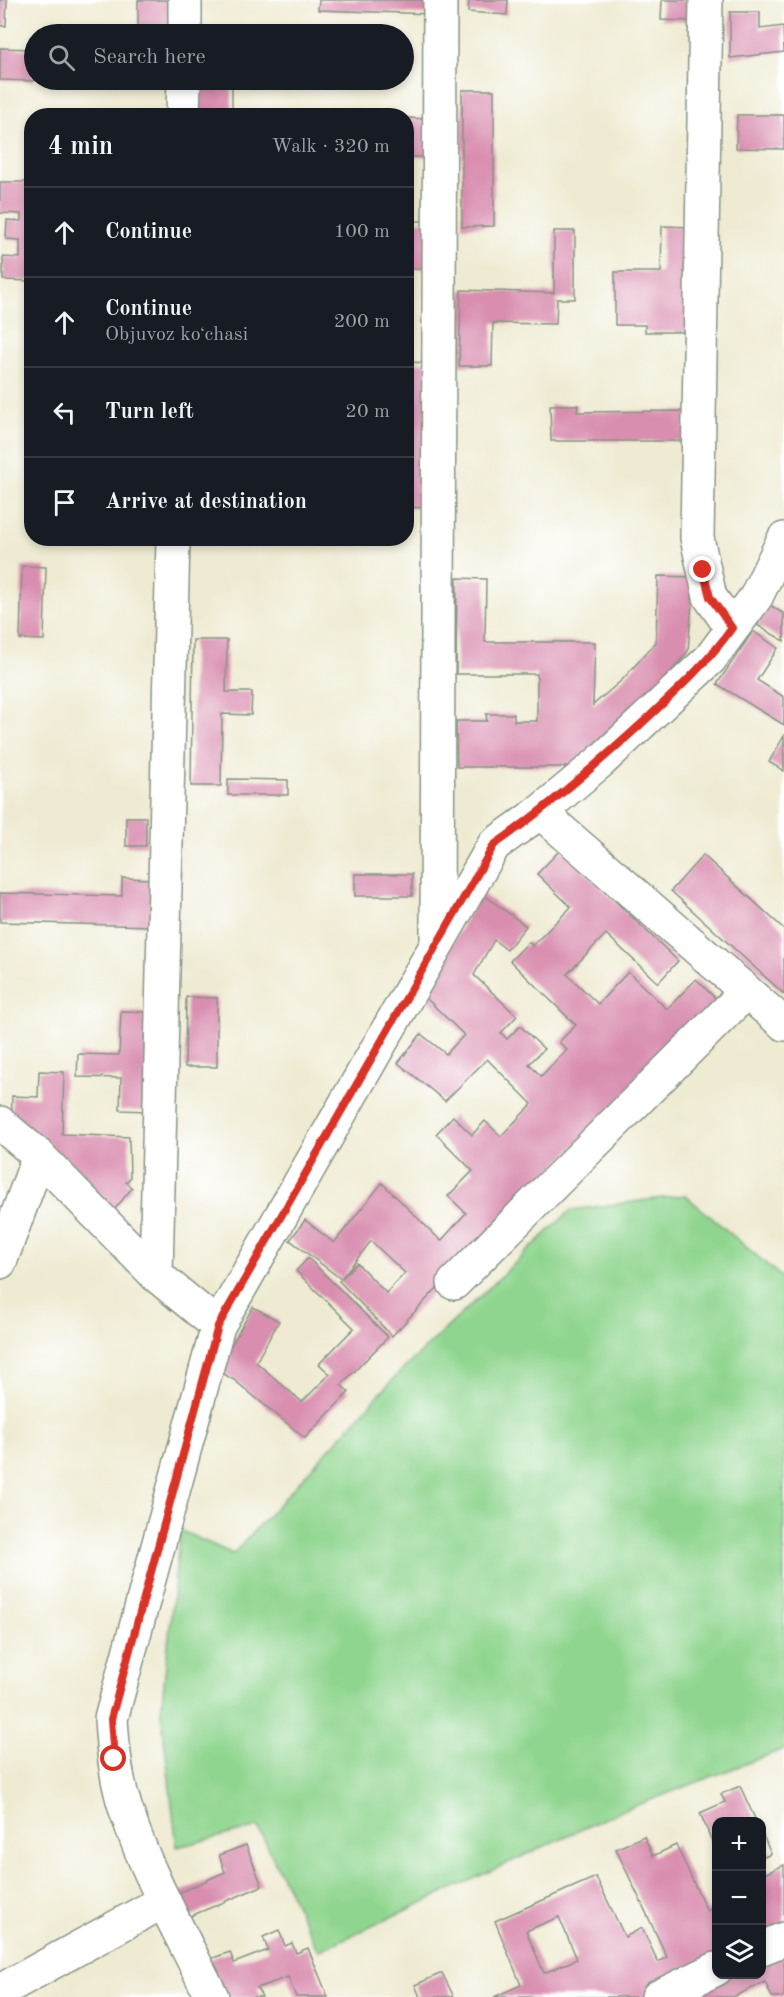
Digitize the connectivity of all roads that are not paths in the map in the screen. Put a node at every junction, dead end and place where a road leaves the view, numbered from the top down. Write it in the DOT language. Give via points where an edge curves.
graph roads {
  1 [pos="185,0"];
  2 [pos="440,0"];
  3 [pos="706,0"];
  4 [pos="185,24"];
  5 [pos="184,90"];
  6 [pos="183,108"];
  7 [pos="784,540"];
  8 [pos="173,546"];
  9 [pos="732,628"];
  10 [pos="540,812"];
  11 [pos="436,941"];
  12 [pos="746,992"];
  13 [pos="784,1024"];
  14 [pos="0,1123"];
  15 [pos="39,1156"];
  16 [pos="0,1262"];
  17 [pos="156,1275"];
  18 [pos="454,1283"];
  19 [pos="218,1326"];
  20 [pos="164,1900"];
  21 [pos="784,1939"];
  22 [pos="766,1946"];
  23 [pos="712,1971"];
  24 [pos="0,1991"];
  25 [pos="212,1997"];
  26 [pos="658,1997"];
  1 -- 4 [label="street"];
  2 -- 11 [label="street"];
  3 -- 9 [label="street" via="697,537 710,597"];
  5 -- 6 [label="street"];
  7 -- 9 [label="street" via="756,597"];
  8 -- 17 [label="street"];
  9 -- 10 [label="street" via="710,659 686,682"];
  10 -- 11 [label="street" via="494,845"];
  10 -- 12 [label="street"];
  11 -- 19 [label="street"];
  12 -- 13 [label="street"];
  12 -- 18 [label="street"];
  14 -- 15 [label="street"];
  15 -- 16 [label="street"];
  15 -- 17 [label="street"];
  17 -- 19 [label="street"];
  19 -- 20 [label="street" via="111,1719 114,1759 126,1810"];
  20 -- 24 [label="street"];
  20 -- 25 [label="street"];
  21 -- 22 [label="street"];
  23 -- 26 [label="street"];
}
